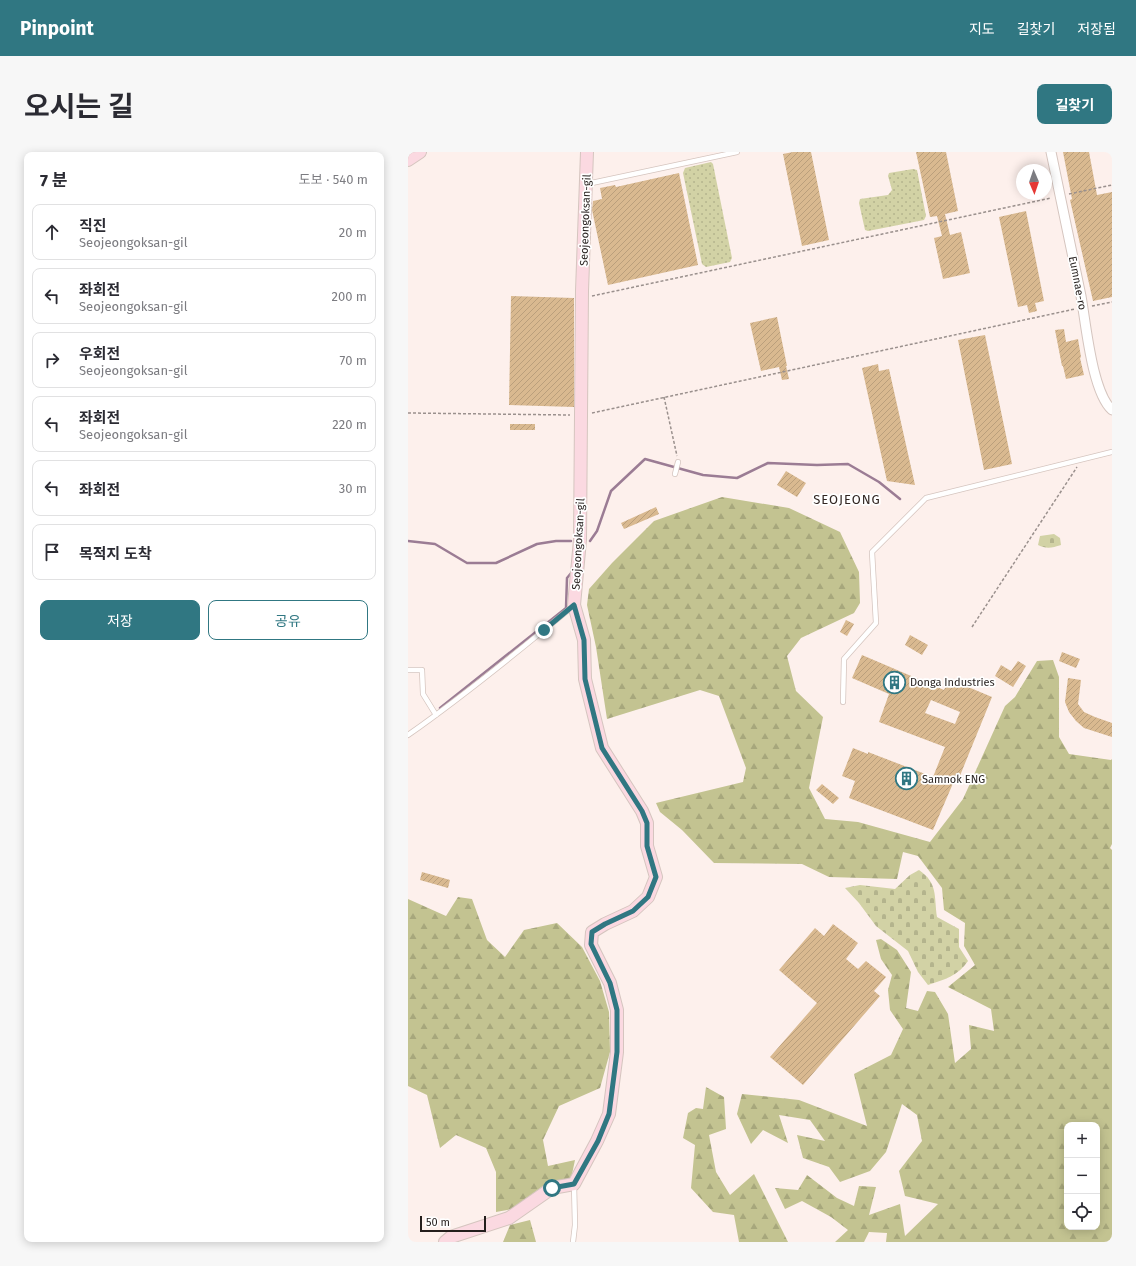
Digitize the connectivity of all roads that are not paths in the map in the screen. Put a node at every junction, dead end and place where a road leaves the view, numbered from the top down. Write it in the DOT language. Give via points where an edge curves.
graph roads {
  1 [pos="420,152"];
  2 [pos="588,152"];
  3 [pos="737,152"];
  4 [pos="1052,152"];
  5 [pos="408,160"];
  6 [pos="587,184"];
  7 [pos="1112,410"];
  8 [pos="1112,452"];
  9 [pos="678,462"];
  10 [pos="675,474"];
  11 [pos="574,605"];
  12 [pos="408,670"];
  13 [pos="843,702"];
  14 [pos="436,715"];
  15 [pos="408,735"];
  16 [pos="574,1184"];
  17 [pos="445,1242"];
  18 [pos="573,1242"];
  1 -- 5 [label="street"];
  2 -- 6 [label="street, Seojeongoksan-gil"];
  3 -- 6 [label="lane"];
  4 -- 7 [label="street, Eumnae-ro" via="1093,364 1104,400"];
  6 -- 11 [label="street, Seojeongoksan-gil" via="582,298 580,540"];
  8 -- 13 [label="lane" via="926,498 872,552 876,622 844,659"];
  9 -- 10 [label="lane"];
  11 -- 14 [label="lane" via="516,654"];
  11 -- 16 [label="street, Seojeongoksan-gil" via="584,640 585,679 602,748 642,811 647,823 647,846 656,877 648,897 633,911 592,932 591,944 610,983 617,1010 617,1052 609,1114 598,1141"];
  12 -- 14 [label="lane" via="422,670 423,694"];
  14 -- 15 [label="lane"];
  16 -- 17 [label="street" via="552,1188 509,1218 451,1237"];
  16 -- 18 [label="lane"];
}
